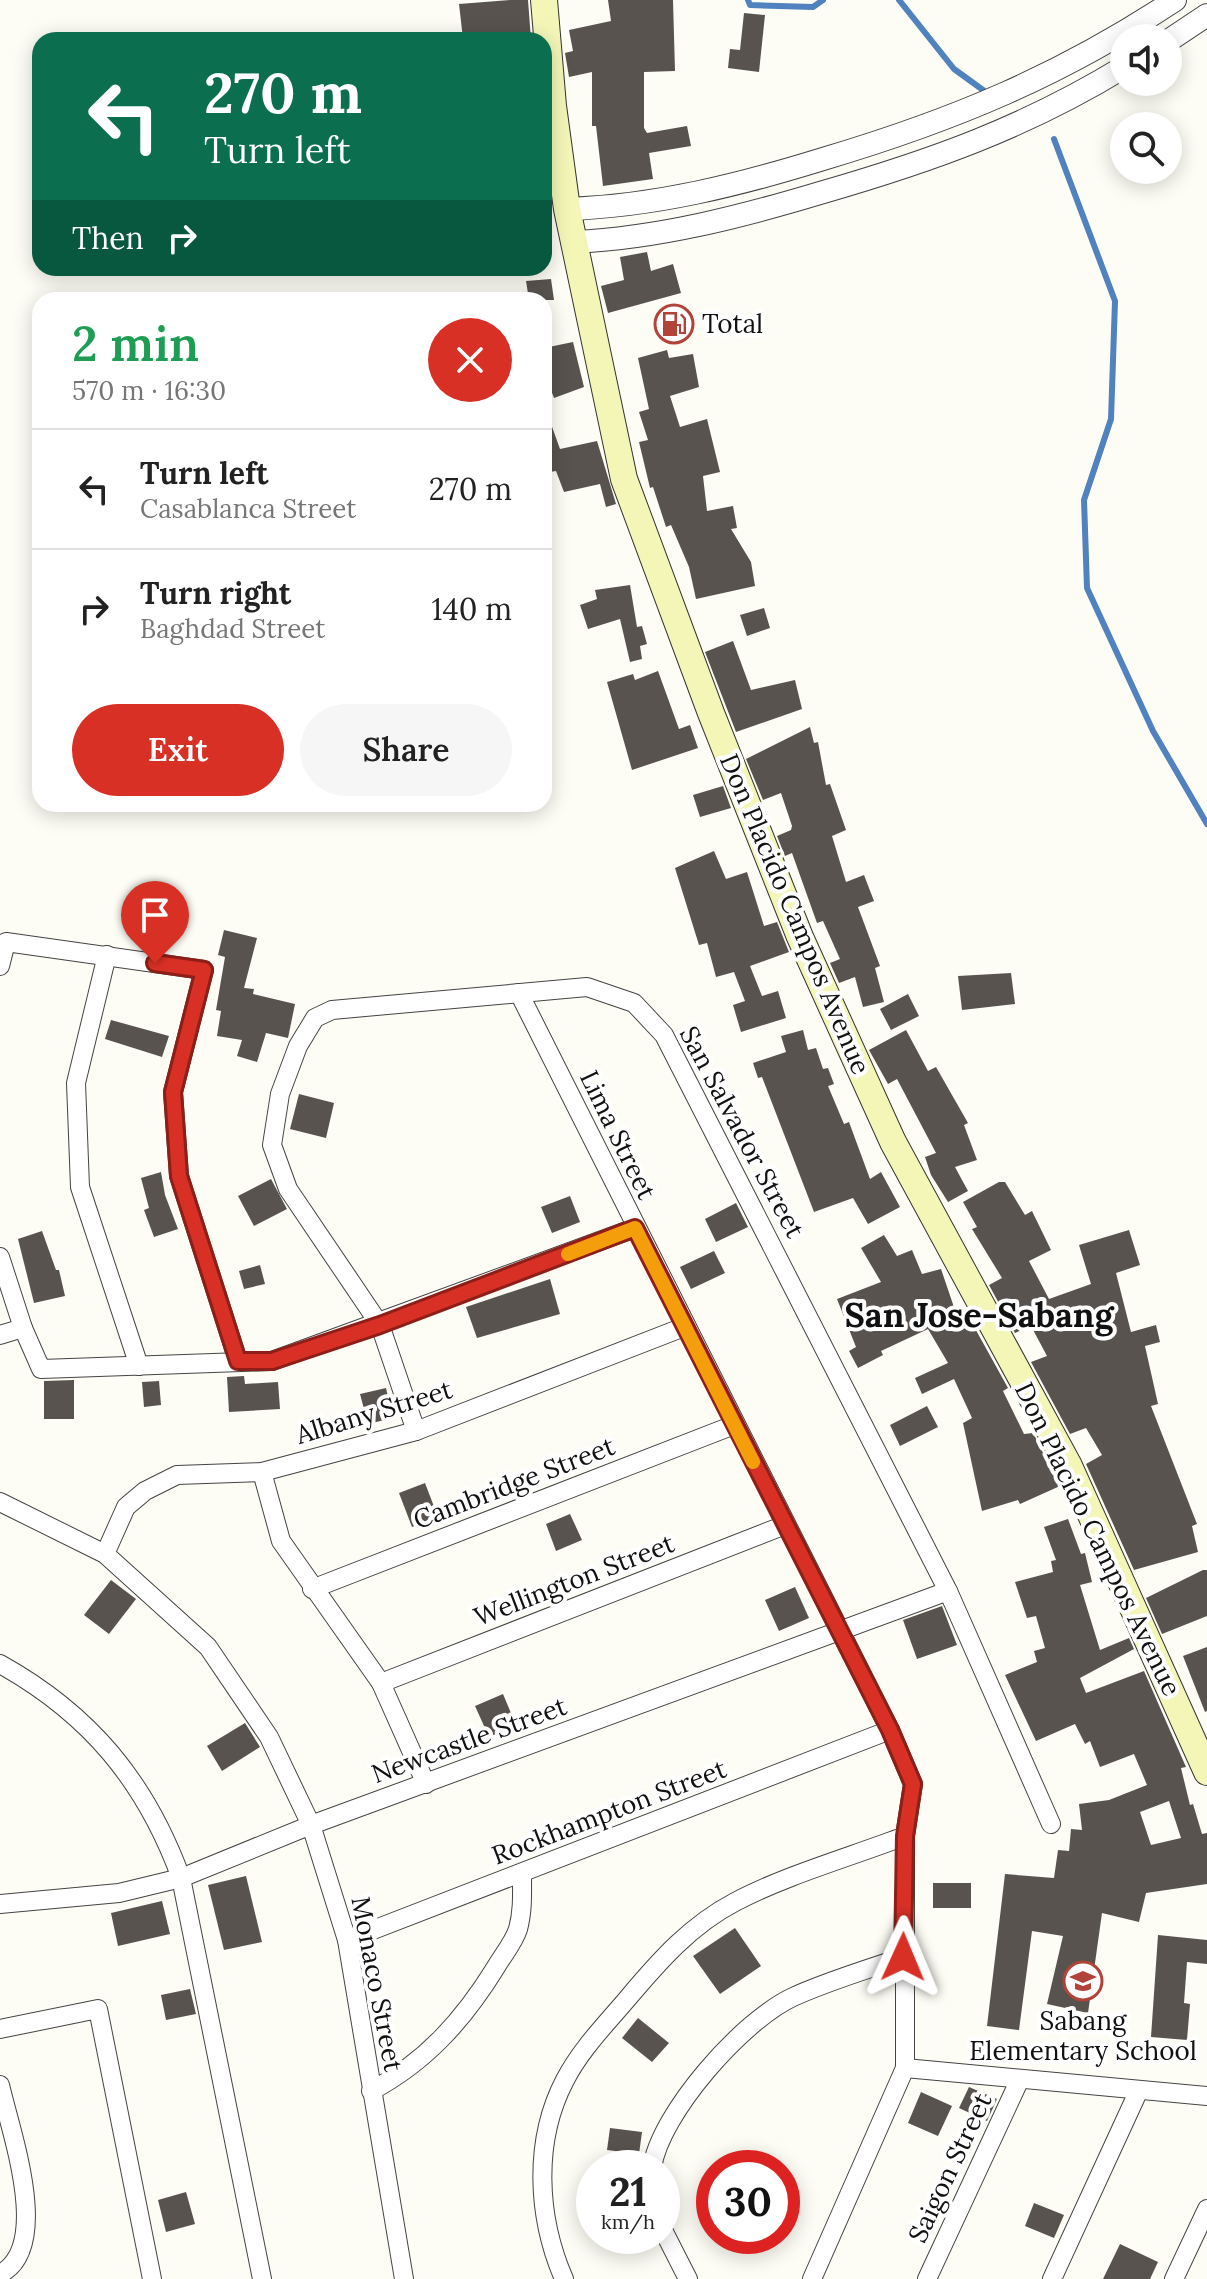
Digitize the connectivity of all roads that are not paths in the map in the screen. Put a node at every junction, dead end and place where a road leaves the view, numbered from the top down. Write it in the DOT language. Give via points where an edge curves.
graph roads {
  1 [pos="544,0"];
  2 [pos="1175,0"];
  3 [pos="1207,15"];
  4 [pos="547,32"];
  5 [pos="1182,32"];
  6 [pos="1110,74"];
  7 [pos="552,94"];
  8 [pos="984,105"];
  9 [pos="998,134"];
  10 [pos="567,209"];
  11 [pos="574,242"];
  12 [pos="107,955"];
  13 [pos="0,966"];
  14 [pos="519,993"];
  15 [pos="635,1228"];
  16 [pos="0,1257"];
  17 [pos="380,1325"];
  18 [pos="684,1327"];
  19 [pos="23,1328"];
  20 [pos="0,1335"];
  21 [pos="238,1361"];
  22 [pos="139,1366"];
  23 [pos="734,1425"];
  24 [pos="416,1431"];
  25 [pos="262,1472"];
  26 [pos="0,1502"];
  27 [pos="785,1525"];
  28 [pos="105,1554"];
  29 [pos="312,1589"];
  30 [pos="948,1591"];
  31 [pos="839,1632"];
  32 [pos="0,1664"];
  33 [pos="381,1683"];
  34 [pos="890,1730"];
  35 [pos="1200,1736"];
  36 [pos="1207,1772"];
  37 [pos="426,1784"];
  38 [pos="1051,1824"];
  39 [pos="311,1825"];
  40 [pos="905,1836"];
  41 [pos="522,1874"];
  42 [pos="181,1878"];
  43 [pos="0,1904"];
  44 [pos="347,1940"];
  45 [pos="903,1957"];
  46 [pos="0,2029"];
  47 [pos="905,2068"];
  48 [pos="1020,2079"];
  49 [pos="0,2085"];
  50 [pos="1139,2090"];
  51 [pos="371,2091"];
  52 [pos="1207,2096"];
  53 [pos="658,2150"];
  54 [pos="1207,2209"];
  55 [pos="675,2254"];
  56 [pos="6,2276"];
  57 [pos="152,2279"];
  58 [pos="262,2279"];
  59 [pos="404,2279"];
  60 [pos="564,2279"];
  61 [pos="688,2279"];
  62 [pos="812,2279"];
  63 [pos="927,2279"];
  64 [pos="1052,2279"];
  65 [pos="1174,2279"];
  1 -- 4 [label="main road, Don Placido Campos Avenue"];
  2 -- 8 [label="street" via="1111,41"];
  3 -- 5 [label="street"];
  6 -- 9 [label="street"];
  7 -- 10 [label="main road, Don Placido Campos Avenue"];
  8 -- 9 [label="street"];
  8 -- 10 [label="street" via="907,134 721,188 628,205"];
  9 -- 11 [label="street" via="780,205 664,232"];
  10 -- 11 [label="main road, Don Placido Campos Avenue"];
  11 -- 35 [label="main road, Don Placido Campos Avenue" via="624,479 800,937 893,1142 1069,1466"];
  12 -- 13 [label="street" via="6,942"];
  12 -- 21 [label="street" via="204,970 173,1092 179,1176"];
  12 -- 22 [label="street" via="76,1083 80,1187"];
  14 -- 15 [label="street, Lima Street"];
  14 -- 17 [label="street, San Salvador Street" via="332,1010 315,1018 298,1046 280,1094 272,1145 288,1189"];
  14 -- 30 [label="street, San Salvador Street" via="587,987 634,1003 664,1035"];
  15 -- 17 [label="street"];
  15 -- 18 [label="street, Lima Street"];
  16 -- 19 [label="street"];
  17 -- 21 [label="street" via="272,1361"];
  17 -- 24 [label="street, San Salvador Street"];
  18 -- 23 [label="street, Lima Street"];
  18 -- 24 [label="street, Albany Street"];
  19 -- 20 [label="street"];
  19 -- 22 [label="street" via="41,1369"];
  21 -- 22 [label="street"];
  23 -- 27 [label="street, Lima Street"];
  23 -- 29 [label="street, Cambridge Street"];
  24 -- 25 [label="street, Albany Street"];
  25 -- 28 [label="street, Albany Street" via="177,1475 145,1491 126,1507"];
  25 -- 29 [label="street" via="281,1541"];
  26 -- 28 [label="street, Monaco Street"];
  27 -- 31 [label="street, Lima Street"];
  27 -- 33 [label="street, Wellington Street"];
  28 -- 39 [label="street, Monaco Street" via="208,1647 269,1737"];
  29 -- 33 [label="street"];
  30 -- 31 [label="street, Newcastle Street"];
  30 -- 38 [label="street, San Salvador Street"];
  31 -- 34 [label="street, Lima Street"];
  31 -- 37 [label="street, Newcastle Street"];
  32 -- 42 [label="street" via="42,1687 123,1764 164,1833"];
  33 -- 37 [label="street"];
  34 -- 40 [label="street, Lima Street" via="913,1784"];
  34 -- 41 [label="street, Rockhampton Street"];
  35 -- 36 [label="main road, Don Placido Campos Avenue"];
  37 -- 39 [label="street, Newcastle Street"];
  39 -- 42 [label="street, Newcastle Street"];
  39 -- 44 [label="street, Monaco Street"];
  40 -- 45 [label="street, Lima Street"];
  40 -- 60 [label="street" via="736,1901 696,1926 580,2055 554,2105 542,2179 544,2220"];
  41 -- 44 [label="street, Rockhampton Street"];
  41 -- 51 [label="street" via="517,1932 480,1993 431,2051"];
  42 -- 43 [label="street, Newcastle Street" via="119,1893"];
  42 -- 58 [label="street"];
  44 -- 51 [label="street, Monaco Street"];
  45 -- 47 [label="street, Lima Street"];
  45 -- 53 [label="street" via="791,1998 752,2024 668,2121"];
  46 -- 57 [label="street" via="98,2009"];
  47 -- 48 [label="street"];
  47 -- 62 [label="street, Lima Street"];
  48 -- 50 [label="street"];
  48 -- 63 [label="street, Saigon Street"];
  49 -- 56 [label="street" via="29,2216 25,2244"];
  50 -- 52 [label="street"];
  50 -- 64 [label="street"];
  51 -- 59 [label="street, Monaco Street"];
  54 -- 65 [label="street"];
  55 -- 61 [label="street"];
}
